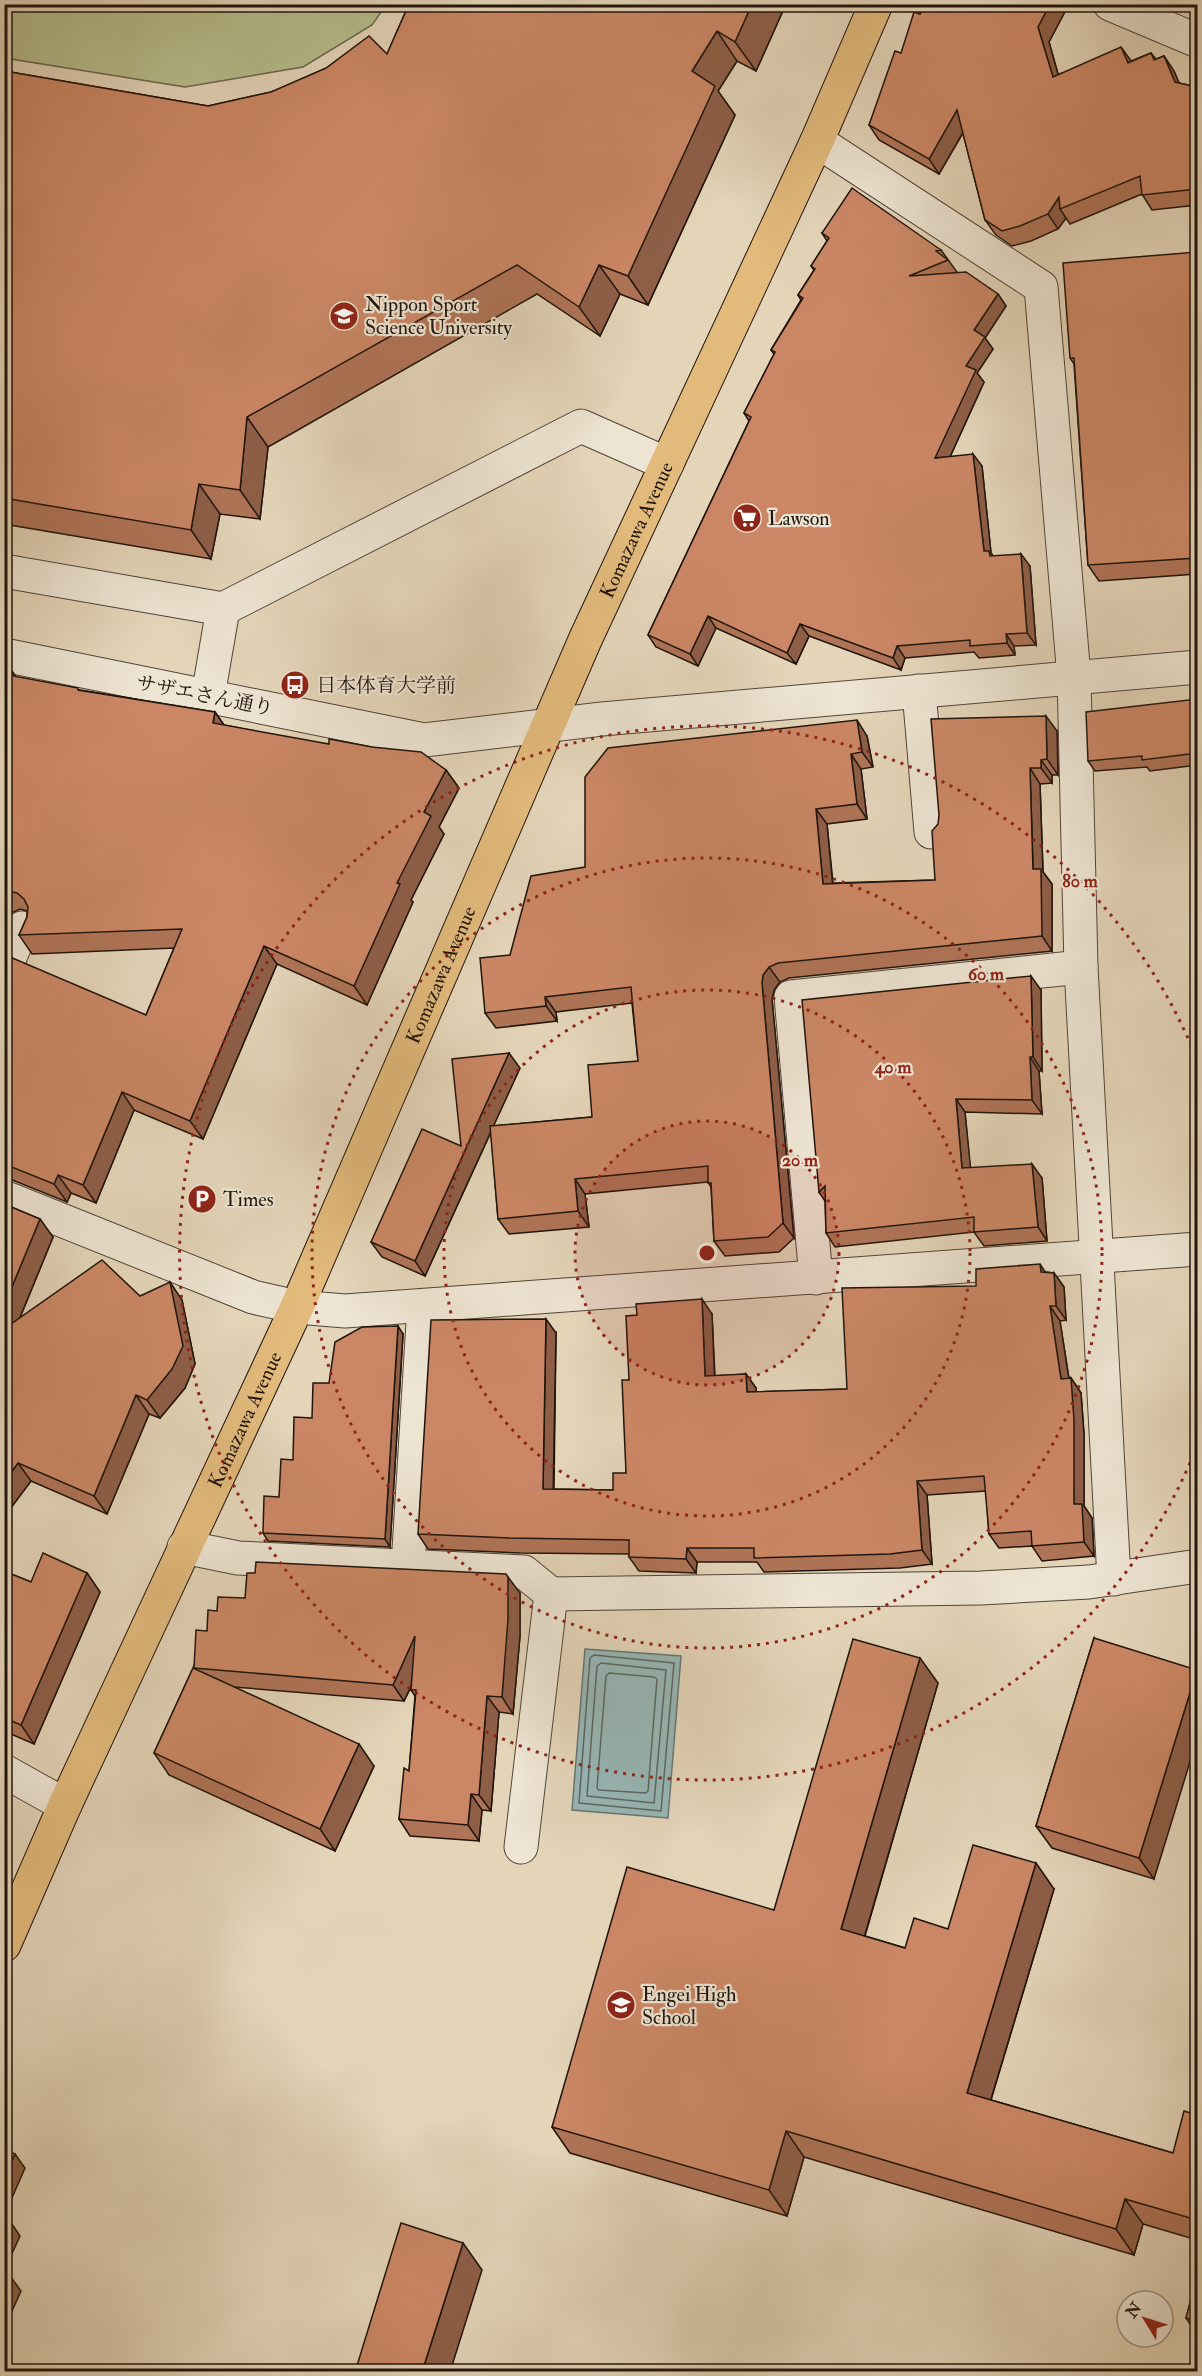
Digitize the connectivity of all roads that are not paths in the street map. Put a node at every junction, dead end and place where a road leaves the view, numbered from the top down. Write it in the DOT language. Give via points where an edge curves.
graph roads {
  1 [pos="876,4"];
  2 [pos="1110,4"];
  3 [pos="1170,16"];
  4 [pos="1197,41"];
  5 [pos="817,141"];
  6 [pos="666,464"];
  7 [pos="4,571"];
  8 [pos="224,609"];
  9 [pos="4,655"];
  10 [pos="1197,667"];
  11 [pos="1074,676"];
  12 [pos="919,690"];
  13 [pos="208,696"];
  14 [pos="548,726"];
  15 [pos="931,832"];
  16 [pos="22,928"];
  17 [pos="1081,967"];
  18 [pos="4,972"];
  19 [pos="4,1197"];
  20 [pos="1197,1249"];
  21 [pos="1096,1256"];
  22 [pos="816,1278"];
  23 [pos="424,1306"];
  24 [pos="297,1307"];
  25 [pos="184,1547"];
  26 [pos="408,1566"];
  27 [pos="1197,1566"];
  28 [pos="1114,1579"];
  29 [pos="551,1594"];
  30 [pos="4,1772"];
  31 [pos="65,1805"];
  32 [pos="521,1847"];
  33 [pos="4,1945"];
  1 -- 5 [label="main road, Komazawa Avenue"];
  2 -- 3 [label="street"];
  3 -- 4 [label="street"];
  5 -- 6 [label="main road, Komazawa Avenue"];
  5 -- 11 [label="street" via="1041,287"];
  6 -- 8 [label="street" via="581,426"];
  6 -- 14 [label="main road, Komazawa Avenue"];
  7 -- 8 [label="street"];
  8 -- 13 [label="street"];
  9 -- 13 [label="street, サザエさん通り"];
  10 -- 11 [label="street, サザエさん通り"];
  11 -- 12 [label="street, サザエさん通り"];
  11 -- 17 [label="street"];
  12 -- 14 [label="street, サザエさん通り"];
  12 -- 15 [label="street"];
  13 -- 14 [label="street, サザエさん通り" via="424,740"];
  14 -- 24 [label="main road, Komazawa Avenue"];
  16 -- 18 [label="street"];
  17 -- 21 [label="street"];
  17 -- 22 [label="street" via="791,997"];
  19 -- 24 [label="street" via="253,1297"];
  20 -- 21 [label="street"];
  21 -- 22 [label="street"];
  21 -- 28 [label="street"];
  22 -- 23 [label="street"];
  23 -- 24 [label="street" via="345,1311"];
  23 -- 26 [label="street"];
  24 -- 25 [label="main road, Komazawa Avenue"];
  25 -- 26 [label="street" via="238,1558"];
  25 -- 31 [label="main road, Komazawa Avenue"];
  26 -- 29 [label="street" via="524,1572"];
  27 -- 28 [label="street"];
  28 -- 29 [label="street" via="981,1588"];
  29 -- 32 [label="street"];
  30 -- 31 [label="street"];
  31 -- 33 [label="main road, Komazawa Avenue"];
}
